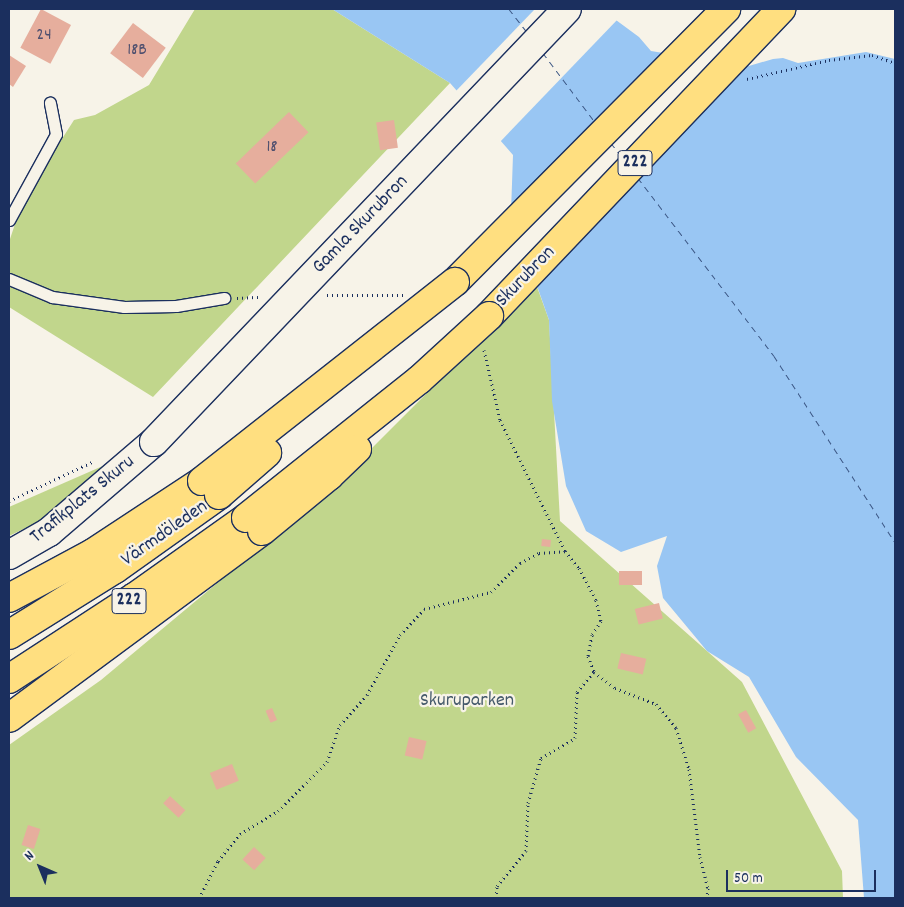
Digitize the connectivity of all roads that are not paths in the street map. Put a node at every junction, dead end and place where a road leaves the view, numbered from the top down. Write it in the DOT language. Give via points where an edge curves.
graph roads {
  1 [pos="567,9"];
  2 [pos="726,9"];
  3 [pos="781,9"];
  4 [pos="50,102"];
  5 [pos="9,220"];
  6 [pos="9,279"];
  7 [pos="224,298"];
  8 [pos="154,442"];
  9 [pos="210,488"];
  10 [pos="254,525"];
  11 [pos="9,555"];
  12 [pos="9,598"];
  13 [pos="9,635"];
  14 [pos="9,679"];
  15 [pos="9,718"];
  1 -- 8 [label="main road, Gamla Skurubron, bridge"];
  2 -- 9 [label="highway, 222, bridge" via="455,282"];
  3 -- 10 [label="highway, Skurubron / 222, bridge" via="489,316 329,476"];
  4 -- 5 [label="lane" via="56,134"];
  6 -- 7 [label="lane" via="52,297 124,307 176,306"];
  8 -- 11 [label="main road, Trafikplats Skuru" via="49,532"];
  9 -- 12 [label="highway"];
  9 -- 13 [label="highway, Värmdöleden / 222" via="115,569"];
  10 -- 14 [label="highway, Värmdöleden / 222"];
  10 -- 15 [label="highway"];
}
